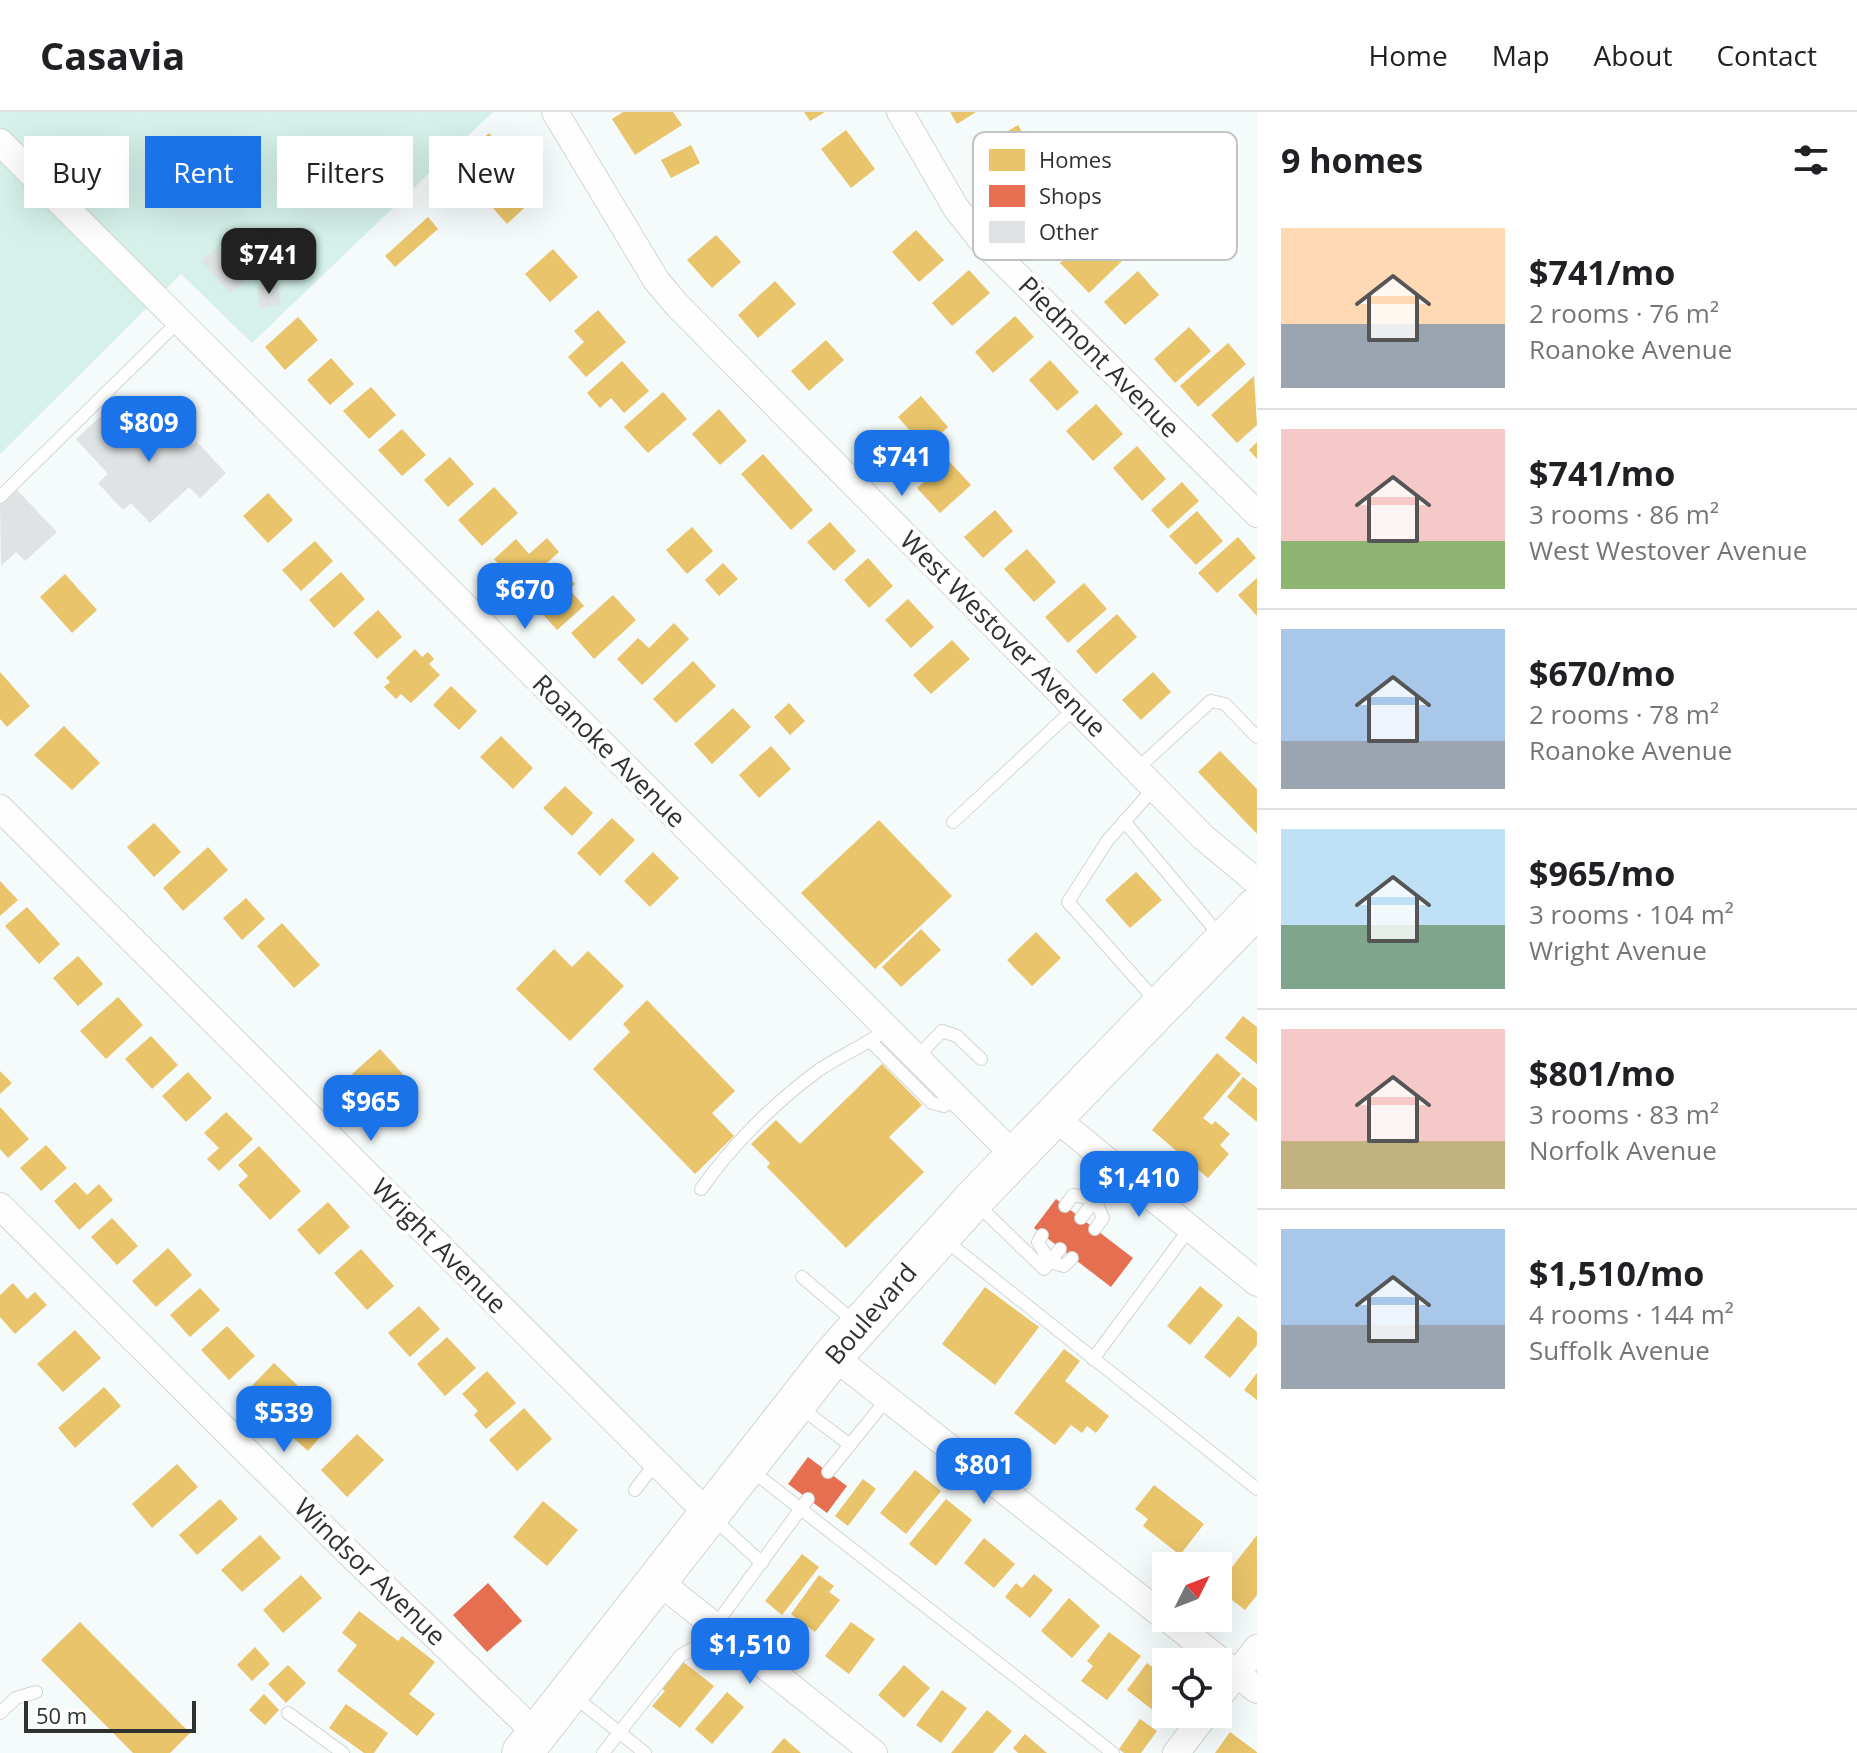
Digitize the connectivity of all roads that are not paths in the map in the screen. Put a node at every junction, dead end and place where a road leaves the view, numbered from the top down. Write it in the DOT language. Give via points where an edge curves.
graph roads {
  1 [pos="900,112"];
  2 [pos="563,115"];
  3 [pos="0,142"];
  4 [pos="973,230"];
  5 [pos="1001,260"];
  6 [pos="179,321"];
  7 [pos="0,497"];
  8 [pos="1257,514"];
  9 [pos="1076,707"];
  10 [pos="1257,737"];
  11 [pos="1146,778"];
  12 [pos="0,808"];
  13 [pos="1124,821"];
  14 [pos="953,822"];
  15 [pos="1257,882"];
  16 [pos="1257,907"];
  17 [pos="1224,941"];
  18 [pos="1160,1005"];
  19 [pos="880,1035"];
  20 [pos="917,1057"];
  21 [pos="981,1059"];
  22 [pos="957,1098"];
  23 [pos="1053,1116"];
  24 [pos="1015,1156"];
  25 [pos="1118,1170"];
  26 [pos="701,1189"];
  27 [pos="1095,1199"];
  28 [pos="973,1200"];
  29 [pos="0,1206"];
  30 [pos="1065,1206"];
  31 [pos="1081,1218"];
  32 [pos="1190,1228"];
  33 [pos="1095,1229"];
  34 [pos="939,1235"];
  35 [pos="1042,1235"];
  36 [pos="1060,1249"];
  37 [pos="1072,1258"];
  38 [pos="1050,1262"];
  39 [pos="802,1277"];
  40 [pos="1257,1283"];
  41 [pos="859,1326"];
  42 [pos="833,1356"];
  43 [pos="1093,1359"];
  44 [pos="887,1399"];
  45 [pos="795,1403"];
  46 [pos="850,1445"];
  47 [pos="656,1462"];
  48 [pos="745,1465"];
  49 [pos="828,1472"];
  50 [pos="1257,1489"];
  51 [pos="635,1490"];
  52 [pos="805,1504"];
  53 [pos="708,1514"];
  54 [pos="762,1563"];
  55 [pos="657,1580"];
  56 [pos="1152,1607"];
  57 [pos="716,1626"];
  58 [pos="1184,1632"];
  59 [pos="1257,1648"];
  60 [pos="1247,1682"];
  61 [pos="36,1692"];
  62 [pos="569,1693"];
  63 [pos="0,1713"];
  64 [pos="288,1713"];
  65 [pos="1195,1728"];
  66 [pos="619,1733"];
  67 [pos="529,1744"];
  68 [pos="343,1753"];
  69 [pos="603,1753"];
  70 [pos="645,1753"];
  71 [pos="874,1753"];
  72 [pos="1113,1753"];
  73 [pos="1176,1753"];
  1 -- 4 [label="street, Piedmont Avenue"];
  2 -- 9 [label="street, West Westover Avenue" via="656,280 677,305"];
  3 -- 6 [label="street, Roanoke Avenue"];
  5 -- 8 [label="street, Piedmont Avenue"];
  6 -- 7 [label="lane"];
  6 -- 19 [label="street, Roanoke Avenue"];
  9 -- 11 [label="street, West Westover Avenue"];
  9 -- 14 [label="lane"];
  10 -- 11 [label="lane" via="1225,704 1211,701"];
  11 -- 13 [label="lane"];
  11 -- 15 [label="street, West Westover Avenue"];
  12 -- 47 [label="street, Wright Avenue"];
  13 -- 17 [label="lane"];
  13 -- 18 [label="lane" via="1068,902"];
  16 -- 17 [label="main road, Boulevard"];
  17 -- 18 [label="main road, Boulevard"];
  18 -- 23 [label="main road, Boulevard"];
  19 -- 20 [label="street, Roanoke Avenue"];
  19 -- 22 [label="lane" via="932,1103 944,1106"];
  19 -- 26 [label="lane" via="794,1090 723,1158"];
  20 -- 21 [label="lane" via="942,1031 957,1036"];
  20 -- 22 [label="street, Roanoke Avenue"];
  22 -- 24 [label="street, Roanoke Avenue"];
  23 -- 24 [label="main road, Boulevard"];
  23 -- 25 [label="street"];
  24 -- 28 [label="main road, Boulevard"];
  25 -- 27 [label="lane"];
  25 -- 32 [label="street"];
  27 -- 30 [label="lane" via="1073,1195"];
  27 -- 31 [label="lane"];
  27 -- 33 [label="lane" via="1103,1218"];
  28 -- 34 [label="main road, Boulevard"];
  28 -- 38 [label="lane" via="1044,1269"];
  29 -- 67 [label="street, Windsor Avenue" via="348,1552"];
  32 -- 40 [label="street"];
  32 -- 43 [label="lane"];
  34 -- 41 [label="main road, Boulevard"];
  34 -- 43 [label="lane"];
  35 -- 38 [label="lane" via="1038,1242"];
  36 -- 38 [label="lane"];
  37 -- 38 [label="lane" via="1064,1266"];
  39 -- 41 [label="lane"];
  41 -- 42 [label="main road, Boulevard"];
  42 -- 44 [label="street"];
  42 -- 45 [label="main road, Boulevard"];
  43 -- 50 [label="lane"];
  44 -- 46 [label="lane"];
  44 -- 56 [label="street"];
  45 -- 46 [label="lane"];
  45 -- 48 [label="main road, Boulevard"];
  46 -- 49 [label="lane"];
  47 -- 51 [label="lane"];
  47 -- 53 [label="street, Wright Avenue"];
  48 -- 52 [label="lane"];
  48 -- 53 [label="main road, Boulevard"];
  52 -- 54 [label="lane"];
  52 -- 72 [label="lane"];
  53 -- 54 [label="lane"];
  53 -- 55 [label="main road, Boulevard"];
  54 -- 57 [label="lane"];
  55 -- 57 [label="street"];
  55 -- 62 [label="main road, Boulevard"];
  57 -- 66 [label="lane" via="700,1645 680,1656"];
  57 -- 71 [label="street"];
  58 -- 60 [label="street"];
  59 -- 60 [label="street"];
  61 -- 63 [label="lane" via="16,1698"];
  62 -- 66 [label="lane"];
  62 -- 67 [label="main road, Boulevard"];
  64 -- 68 [label="lane"];
  65 -- 73 [label="street"];
  66 -- 69 [label="lane"];
  66 -- 70 [label="lane"];
}
